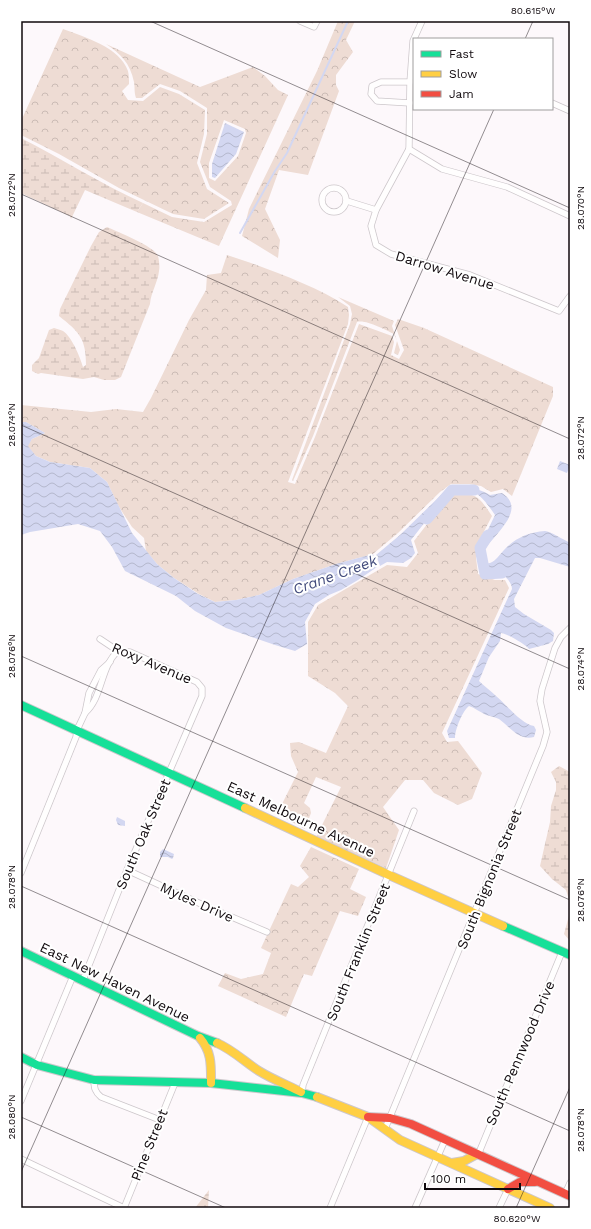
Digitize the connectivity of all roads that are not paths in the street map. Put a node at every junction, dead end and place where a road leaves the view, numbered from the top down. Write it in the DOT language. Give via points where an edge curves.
graph roads {
  1 [pos="300,21"];
  2 [pos="317,21"];
  3 [pos="422,21"];
  4 [pos="414,38"];
  5 [pos="413,41"];
  6 [pos="410,82"];
  7 [pos="410,103"];
  8 [pos="553,103"];
  9 [pos="570,111"];
  10 [pos="409,149"];
  11 [pos="347,201"];
  12 [pos="376,210"];
  13 [pos="570,216"];
  14 [pos="570,296"];
  15 [pos="570,628"];
  16 [pos="100,639"];
  17 [pos="118,651"];
  18 [pos="202,688"];
  19 [pos="21,705"];
  20 [pos="77,730"];
  21 [pos="169,772"];
  22 [pos="414,811"];
  23 [pos="127,870"];
  24 [pos="21,873"];
  25 [pos="389,875"];
  26 [pos="475,913"];
  27 [pos="267,932"];
  28 [pos="21,951"];
  29 [pos="566,954"];
  30 [pos="73,976"];
  31 [pos="83,980"];
  32 [pos="198,1036"];
  33 [pos="21,1057"];
  34 [pos="37,1065"];
  35 [pos="94,1080"];
  36 [pos="175,1083"];
  37 [pos="211,1084"];
  38 [pos="302,1093"];
  39 [pos="21,1101"];
  40 [pos="368,1117"];
  41 [pos="390,1118"];
  42 [pos="160,1120"];
  43 [pos="386,1129"];
  44 [pos="444,1140"];
  45 [pos="477,1154"];
  46 [pos="437,1156"];
  47 [pos="21,1159"];
  48 [pos="452,1164"];
  49 [pos="540,1183"];
  50 [pos="570,1183"];
  51 [pos="508,1189"];
  52 [pos="568,1195"];
  53 [pos="124,1208"];
  54 [pos="330,1208"];
  55 [pos="415,1208"];
  56 [pos="500,1208"];
  57 [pos="550,1208"];
  1 -- 2 [label="street" via="314,28"];
  3 -- 4 [label="street"];
  5 -- 6 [label="street"];
  6 -- 7 [label="street"];
  6 -- 7 [label="street" via="381,82 372,86 371,94 377,101"];
  7 -- 10 [label="street"];
  8 -- 9 [label="street"];
  10 -- 12 [label="street"];
  10 -- 13 [label="street" via="442,169 507,187"];
  11 -- 11 [label="street" via="345,193 334,187 326,190 322,198 323,206 333,212 341,211"];
  11 -- 12 [label="street"];
  12 -- 14 [label="street, Darrow Avenue" via="371,226 376,245 391,254 470,275 559,314"];
  15 -- 26 [label="street, South Bignonia Street" via="555,648 543,686 540,701 547,732 543,746"];
  16 -- 17 [label="street, Roxy Avenue"];
  17 -- 18 [label="street, Roxy Avenue" via="130,652 196,682"];
  17 -- 20 [label="street" via="112,656 97,693"];
  18 -- 21 [label="street, South Oak Street" via="202,696"];
  19 -- 20 [label="street, East Melbourne Avenue"];
  20 -- 21 [label="street, East Melbourne Avenue"];
  20 -- 24 [label="street"];
  21 -- 23 [label="street, South Oak Street"];
  21 -- 25 [label="street, East Melbourne Avenue"];
  22 -- 25 [label="street, South Franklin Street"];
  23 -- 27 [label="street, Myles Drive"];
  23 -- 31 [label="street, South Oak Street"];
  25 -- 26 [label="street, East Melbourne Avenue"];
  25 -- 38 [label="street, South Franklin Street" via="305,1080"];
  26 -- 29 [label="street, East Melbourne Avenue"];
  26 -- 41 [label="street, South Bignonia Street"];
  28 -- 30 [label="street, East New Haven Avenue"];
  29 -- 45 [label="street, South Pennwood Drive"];
  30 -- 31 [label="street, East New Haven Avenue"];
  30 -- 34 [label="street"];
  31 -- 32 [label="street, East New Haven Avenue"];
  32 -- 37 [label="street, East New Haven Avenue" via="206,1044 211,1059"];
  32 -- 38 [label="street, East New Haven Avenue" via="230,1049 261,1072"];
  33 -- 34 [label="street"];
  34 -- 35 [label="street"];
  34 -- 39 [label="street"];
  35 -- 36 [label="street"];
  35 -- 42 [label="street" via="96,1093 101,1097"];
  36 -- 37 [label="street"];
  36 -- 42 [label="street, Pine Street"];
  37 -- 38 [label="street"];
  38 -- 40 [label="street" via="325,1099"];
  40 -- 41 [label="street"];
  40 -- 43 [label="street"];
  40 -- 54 [label="street"];
  41 -- 43 [label="street, South Bignonia Street"];
  41 -- 44 [label="street" via="411,1124"];
  42 -- 53 [label="street, Pine Street"];
  43 -- 46 [label="street" via="400,1140"];
  44 -- 45 [label="street"];
  44 -- 46 [label="street"];
  45 -- 48 [label="street"];
  45 -- 49 [label="street"];
  46 -- 48 [label="street"];
  46 -- 55 [label="street"];
  47 -- 53 [label="street"];
  48 -- 51 [label="street"];
  49 -- 51 [label="street" via="520,1182"];
  49 -- 52 [label="street"];
  50 -- 52 [label="street"];
  51 -- 56 [label="street"];
  51 -- 57 [label="street"];
}
